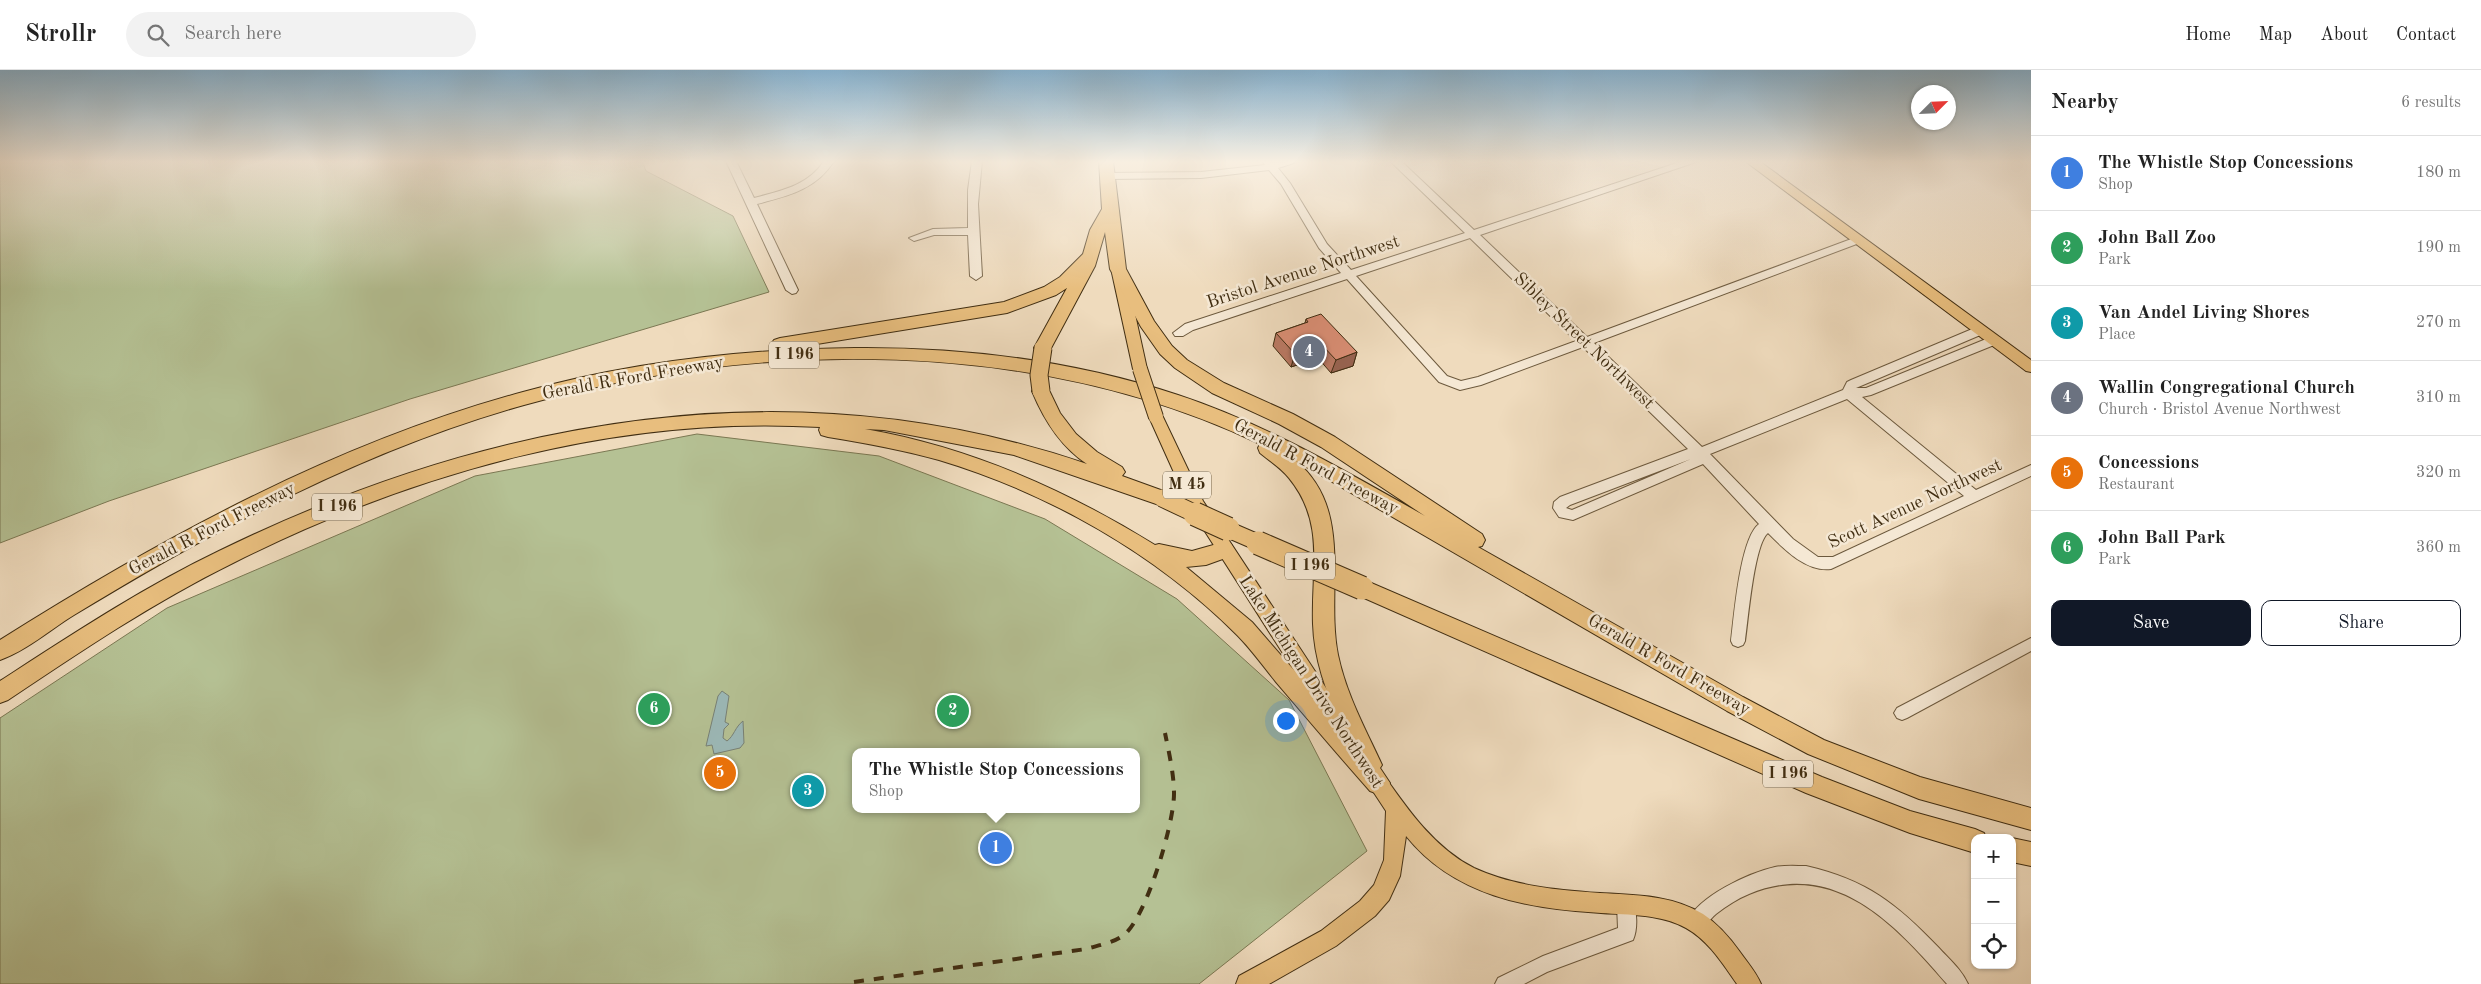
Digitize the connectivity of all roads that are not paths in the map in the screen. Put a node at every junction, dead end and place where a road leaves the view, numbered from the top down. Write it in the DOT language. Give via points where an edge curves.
graph roads {
  1 [pos="752,204"];
  2 [pos="973,204"];
  3 [pos="1109,204"];
  4 [pos="1297,204"];
  5 [pos="1441,204"];
  6 [pos="1565,204"];
  7 [pos="1809,204"];
  8 [pos="1110,209"];
  9 [pos="972,231"];
  10 [pos="1474,234"];
  11 [pos="914,238"];
  12 [pos="1858,240"];
  13 [pos="1090,258"];
  14 [pos="1118,269"];
  15 [pos="1349,275"];
  16 [pos="976,276"];
  17 [pos="792,290"];
  18 [pos="1981,330"];
  19 [pos="1180,333"];
  20 [pos="1995,340"];
  21 [pos="1584,342"];
  22 [pos="2031,367"];
  23 [pos="597,381"];
  24 [pos="1460,386"];
  25 [pos="1849,393"];
  26 [pos="1175,402"];
  27 [pos="705,419"];
  28 [pos="1700,453"];
  29 [pos="2031,470"];
  30 [pos="1160,496"];
  31 [pos="1975,497"];
  32 [pos="1561,512"];
  33 [pos="1770,524"];
  34 [pos="1136,542"];
  35 [pos="1224,550"];
  36 [pos="1814,562"];
  37 [pos="1592,621"];
  38 [pos="1738,641"];
  39 [pos="2031,644"];
  40 [pos="0,651"];
  41 [pos="0,694"];
  42 [pos="1902,713"];
  43 [pos="1378,783"];
  44 [pos="1396,811"];
  45 [pos="2031,818"];
  46 [pos="1971,840"];
  47 [pos="2016,851"];
  48 [pos="2031,854"];
  49 [pos="1626,905"];
  50 [pos="1696,922"];
  51 [pos="1247,984"];
  52 [pos="1504,984"];
  53 [pos="1750,984"];
  54 [pos="1959,984"];
  1 -- 17 [label="street"];
  2 -- 9 [label="street"];
  3 -- 8 [label="highway, Lake Michigan Drive Northwest / M 45"];
  4 -- 15 [label="street" via="1314,232"];
  5 -- 10 [label="street, Sibley Street Northwest"];
  6 -- 10 [label="street, Bristol Avenue Northwest"];
  7 -- 12 [label="main road"];
  8 -- 13 [label="highway" via="1098,230"];
  8 -- 14 [label="highway, Lake Michigan Drive Northwest / M 45"];
  9 -- 11 [label="street" via="933,232"];
  9 -- 16 [label="street"];
  10 -- 15 [label="street, Bristol Avenue Northwest"];
  10 -- 21 [label="street, Sibley Street Northwest"];
  12 -- 18 [label="main road"];
  12 -- 21 [label="street"];
  13 -- 23 [label="highway" via="1050,291 1007,307 632,369"];
  13 -- 30 [label="highway, bridge" via="1043,348 1039,375 1041,391 1054,421 1086,455"];
  14 -- 35 [label="main road, Lake Michigan Drive Northwest / M 45, bridge" via="1140,369 1156,417 1196,504"];
  14 -- 37 [label="highway" via="1155,337 1181,364 1218,388 1286,419 1373,470"];
  15 -- 19 [label="street, Bristol Avenue Northwest" via="1189,327"];
  15 -- 24 [label="street" via="1443,379"];
  18 -- 20 [label="main road"];
  18 -- 25 [label="street" via="1855,383"];
  20 -- 22 [label="main road"];
  20 -- 25 [label="street" via="1867,392"];
  21 -- 24 [label="street"];
  21 -- 28 [label="street, Sibley Street Northwest"];
  23 -- 26 [label="highway, Gerald R Ford Freeway / I 196" via="666,368 738,360 878,353 949,357 1048,369 1133,387"];
  23 -- 40 [label="highway, Gerald R Ford Freeway / I 196" via="494,407 348,462 232,515 92,593"];
  25 -- 28 [label="street"];
  25 -- 31 [label="street"];
  26 -- 37 [label="highway, Gerald R Ford Freeway / I 196" via="1250,430 1304,457"];
  26 -- 43 [label="highway" via="1284,459 1310,492 1322,519 1326,540 1324,626 1327,655"];
  27 -- 30 [label="highway, Gerald R Ford Freeway / I 196" via="834,418 922,428 1023,451"];
  27 -- 34 [label="highway" via="836,431 884,439 943,455 1004,475 1072,506"];
  27 -- 41 [label="highway, Gerald R Ford Freeway / I 196" via="640,425 528,445 401,482 338,506 184,579 125,612"];
  28 -- 32 [label="street" via="1689,454 1565,501 1559,506"];
  28 -- 33 [label="street, Sibley Street Northwest"];
  29 -- 31 [label="street, Scott Avenue Northwest"];
  30 -- 46 [label="highway, Gerald R Ford Freeway / I 196, bridge" via="1258,543 1814,785 1910,822"];
  31 -- 36 [label="street, Scott Avenue Northwest" via="1836,562 1820,565"];
  33 -- 36 [label="street, Sibley Street Northwest"];
  33 -- 38 [label="street" via="1758,532 1754,546"];
  34 -- 35 [label="highway" via="1184,560 1207,557"];
  34 -- 43 [label="highway" via="1189,580 1246,630"];
  35 -- 43 [label="main road, Lake Michigan Drive Northwest"];
  37 -- 45 [label="highway, Gerald R Ford Freeway / I 196" via="1816,747 1919,788"];
  39 -- 42 [label="street"];
  43 -- 44 [label="main road, Lake Michigan Drive Northwest"];
  44 -- 49 [label="main road, Lake Michigan Drive Northwest" via="1443,861 1486,885 1552,900"];
  44 -- 51 [label="main road" via="1390,877 1372,904 1346,926"];
  47 -- 48 [label="highway"];
  49 -- 50 [label="main road, Lake Michigan Drive Northwest" via="1668,910"];
  49 -- 52 [label="street" via="1627,934 1544,965"];
  50 -- 53 [label="main road, Lake Michigan Drive Northwest" via="1716,940"];
  50 -- 54 [label="street" via="1710,906 1770,875 1811,873 1877,902 1916,935"];
}
